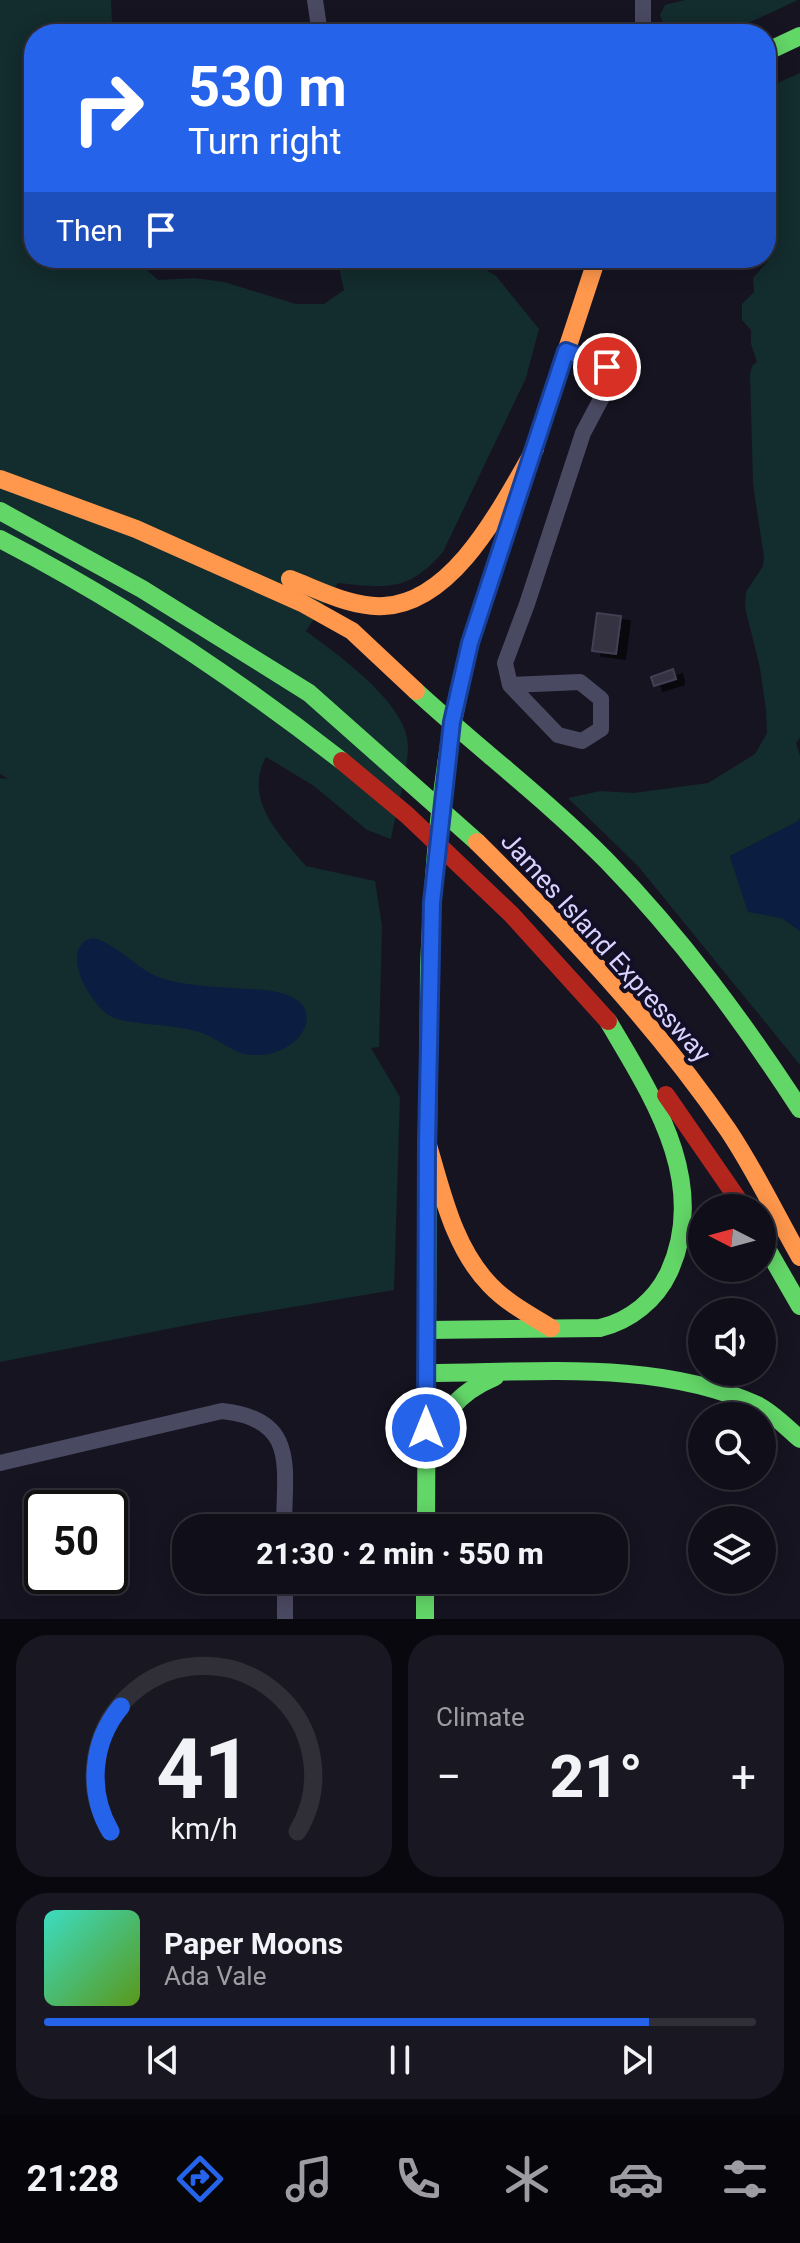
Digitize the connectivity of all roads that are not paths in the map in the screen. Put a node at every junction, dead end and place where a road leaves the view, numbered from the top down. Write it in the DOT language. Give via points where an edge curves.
graph roads {
  1 [pos="315,0"];
  2 [pos="643,0"];
  3 [pos="319,24"];
  4 [pos="643,24"];
  5 [pos="800,36"];
  6 [pos="776,47"];
  7 [pos="594,268"];
  8 [pos="566,351"];
  9 [pos="535,449"];
  10 [pos="0,479"];
  11 [pos="0,511"];
  12 [pos="136,529"];
  13 [pos="0,539"];
  14 [pos="510,685"];
  15 [pos="452,722"];
  16 [pos="608,1021"];
  17 [pos="800,1109"];
  18 [pos="427,1142"];
  19 [pos="735,1194"];
  20 [pos="800,1257"];
  21 [pos="776,1264"];
  22 [pos="800,1306"];
  23 [pos="551,1328"];
  24 [pos="427,1330"];
  25 [pos="426,1373"];
  26 [pos="508,1373"];
  27 [pos="800,1439"];
  28 [pos="426,1455"];
  29 [pos="0,1463"];
  30 [pos="284,1514"];
  31 [pos="426,1514"];
  32 [pos="285,1594"];
  33 [pos="425,1594"];
  34 [pos="285,1619"];
  35 [pos="425,1619"];
  1 -- 3 [label="street"];
  2 -- 4 [label="street"];
  5 -- 6 [label="main road"];
  7 -- 8 [label="main road"];
  8 -- 9 [label="main road"];
  8 -- 14 [label="street" via="607,367 610,382 583,433 505,663"];
  9 -- 12 [label="main road" via="477,542 437,586 406,604 350,601"];
  9 -- 15 [label="main road" via="470,643"];
  10 -- 12 [label="main road"];
  11 -- 20 [label="main road, James Island Expressway, bridge" via="142,589 309,693 468,833 545,909 664,1044 729,1132"];
  12 -- 15 [label="main road" via="334,619"];
  13 -- 16 [label="main road, James Island Expressway, bridge" via="127,609 297,724 407,815 502,905"];
  14 -- 14 [label="street" via="580,682 601,699 601,729 582,741 558,735"];
  15 -- 17 [label="main road" via="605,859 671,929 750,1032"];
  15 -- 18 [label="main road" via="433,878"];
  16 -- 19 [label="main road, James Island Expressway" via="680,1111"];
  16 -- 23 [label="main road" via="668,1126 682,1168 682,1231 671,1272 653,1300 615,1323 585,1330"];
  18 -- 23 [label="main road" via="458,1237 481,1276 510,1303"];
  18 -- 24 [label="main road"];
  21 -- 22 [label="main road"];
  23 -- 24 [label="main road"];
  24 -- 25 [label="main road"];
  25 -- 26 [label="main road"];
  25 -- 28 [label="main road"];
  26 -- 27 [label="main road" via="638,1373 681,1380 759,1406"];
  26 -- 28 [label="main road" via="462,1392 444,1414"];
  28 -- 31 [label="main road"];
  29 -- 30 [label="street" via="222,1411 246,1414 272,1429 284,1450"];
  32 -- 34 [label="street"];
  33 -- 35 [label="main road"];
}
